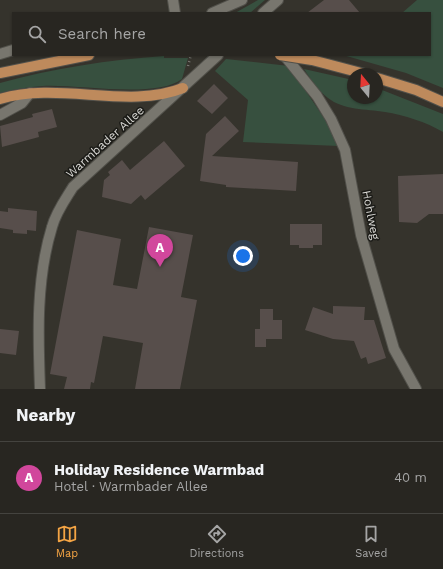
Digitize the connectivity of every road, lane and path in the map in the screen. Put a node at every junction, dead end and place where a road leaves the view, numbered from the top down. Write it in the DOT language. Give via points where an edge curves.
graph roads {
  1 [pos="173,0"];
  2 [pos="242,0"];
  3 [pos="278,0"];
  4 [pos="175,12"];
  5 [pos="214,12"];
  6 [pos="264,12"];
  7 [pos="12,50"];
  8 [pos="0,54"];
  9 [pos="84,56"];
  10 [pos="217,56"];
  11 [pos="285,56"];
  12 [pos="286,56"];
  13 [pos="347,69"];
  14 [pos="0,73"];
  15 [pos="383,80"];
  16 [pos="183,88"];
  17 [pos="30,93"];
  18 [pos="0,99"];
  19 [pos="443,102"];
  20 [pos="0,115"];
  21 [pos="40,389"];
  22 [pos="416,389"];
  1 -- 4 [label="street"];
  2 -- 5 [label="street"];
  3 -- 6 [label="street"];
  7 -- 8 [label="street"];
  9 -- 14 [label="main road"];
  10 -- 16 [label="street, Warmbader Allee"];
  11 -- 22 [label="street, Hohlweg" via="317,96 345,150 361,235 394,349"];
  12 -- 13 [label="main road, bridge"];
  15 -- 19 [label="main road"];
  16 -- 17 [label="main road" via="170,94 123,97 81,93"];
  16 -- 21 [label="street, Warmbader Allee" via="73,187 60,208 48,242 39,302 37,337"];
  17 -- 18 [label="main road"];
  17 -- 20 [label="street" via="22,103"];
}
